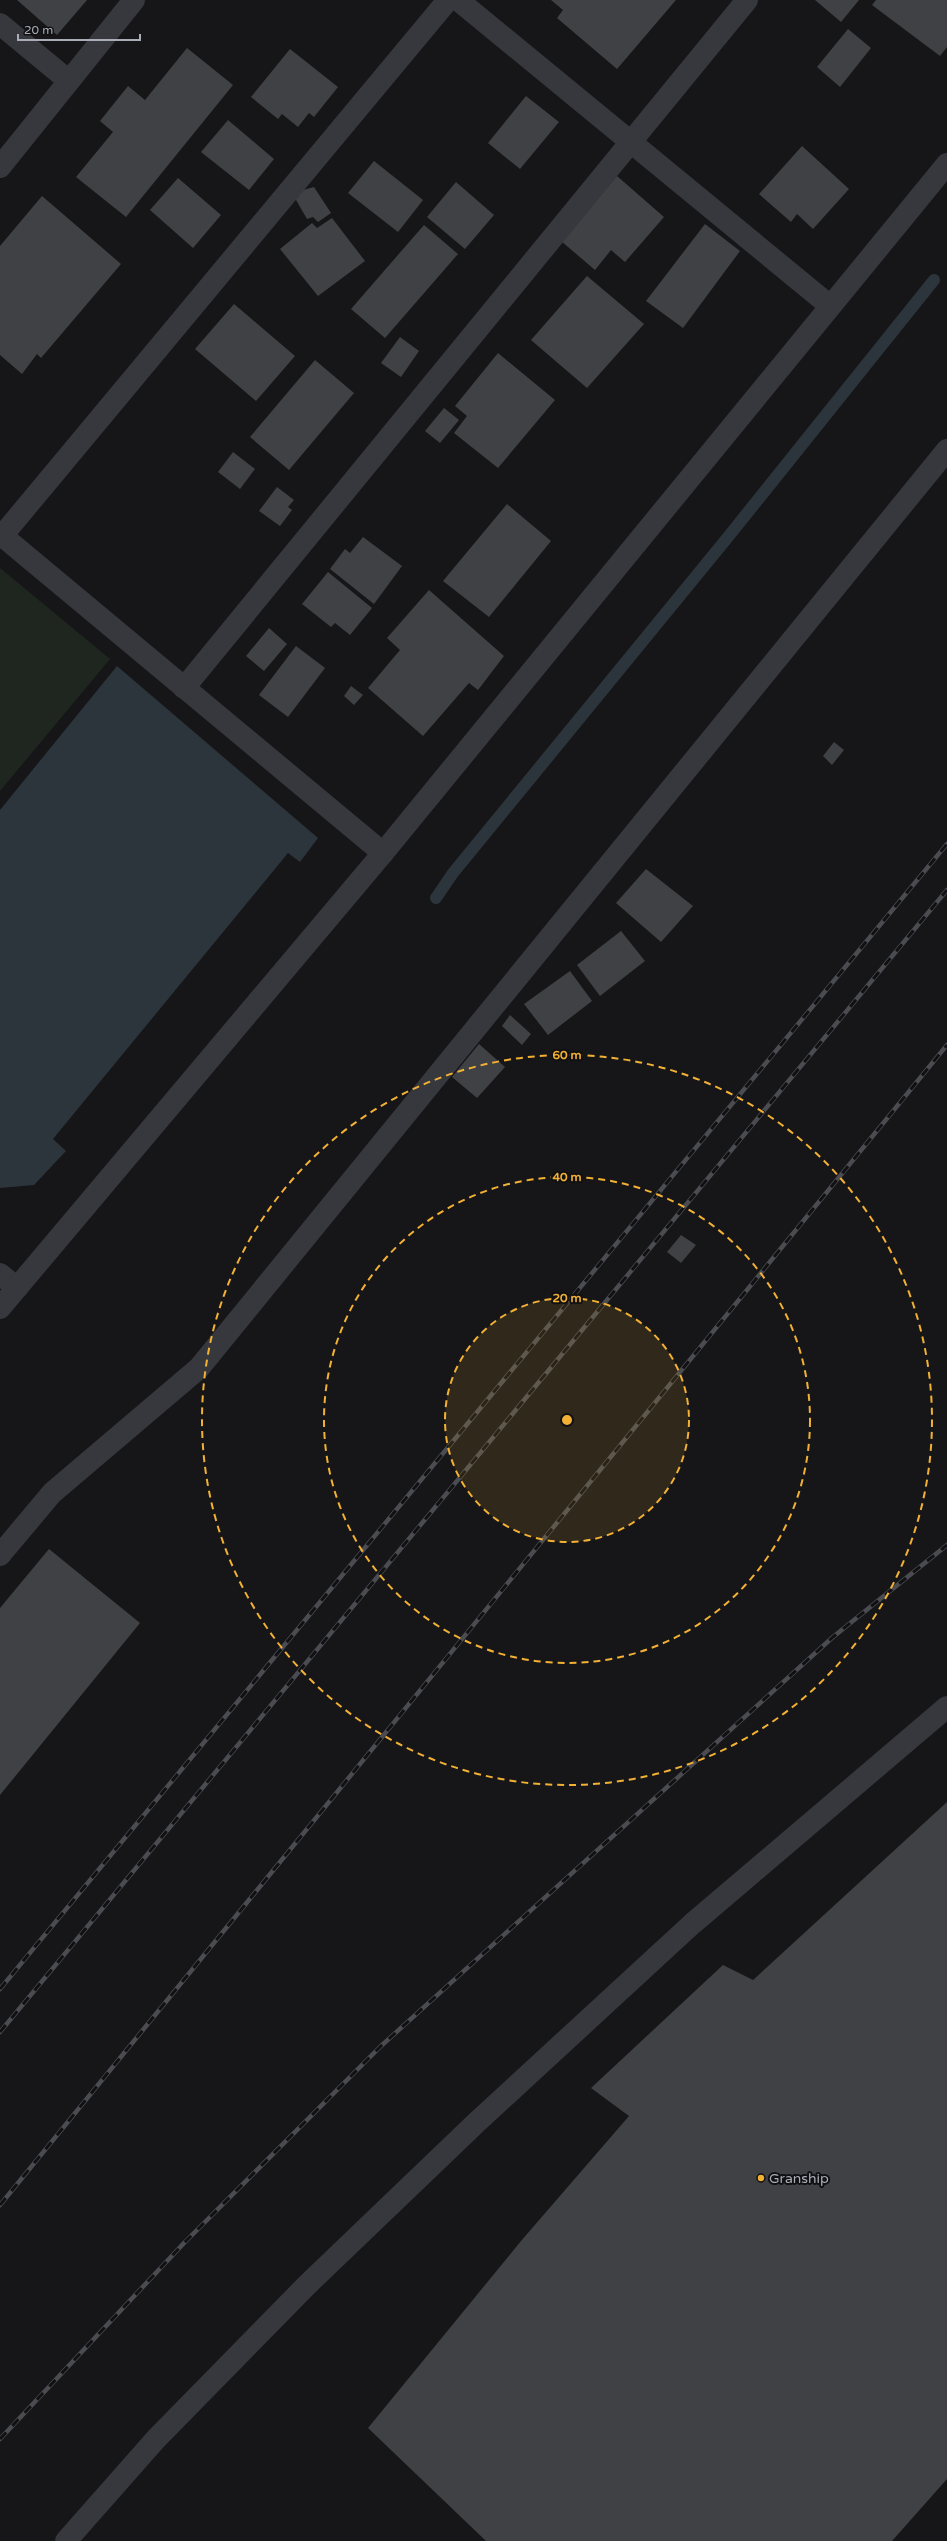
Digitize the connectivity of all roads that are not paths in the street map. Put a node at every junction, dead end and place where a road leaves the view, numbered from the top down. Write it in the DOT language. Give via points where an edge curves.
graph roads {
  1 [pos="134,0"];
  2 [pos="448,0"];
  3 [pos="458,0"];
  4 [pos="747,0"];
  5 [pos="0,24"];
  6 [pos="69,81"];
  7 [pos="630,142"];
  8 [pos="947,164"];
  9 [pos="0,167"];
  10 [pos="829,305"];
  11 [pos="947,450"];
  12 [pos="1,535"];
  13 [pos="184,688"];
  14 [pos="383,853"];
  15 [pos="0,1274"];
  16 [pos="17,1288"];
  17 [pos="0,1308"];
  18 [pos="0,1555"];
  19 [pos="947,1707"];
  20 [pos="66,2541"];
  1 -- 6 [label="street"];
  2 -- 12 [label="street"];
  3 -- 7 [label="street"];
  4 -- 7 [label="street"];
  5 -- 6 [label="street"];
  6 -- 9 [label="street"];
  7 -- 10 [label="street"];
  7 -- 13 [label="street"];
  8 -- 10 [label="street"];
  10 -- 14 [label="street"];
  11 -- 18 [label="street" via="198,1368 52,1493"];
  12 -- 13 [label="street"];
  13 -- 14 [label="street"];
  14 -- 16 [label="street"];
  15 -- 16 [label="street"];
  16 -- 17 [label="street"];
  19 -- 20 [label="street" via="692,1924 477,2122 290,2302 156,2439"];
}
